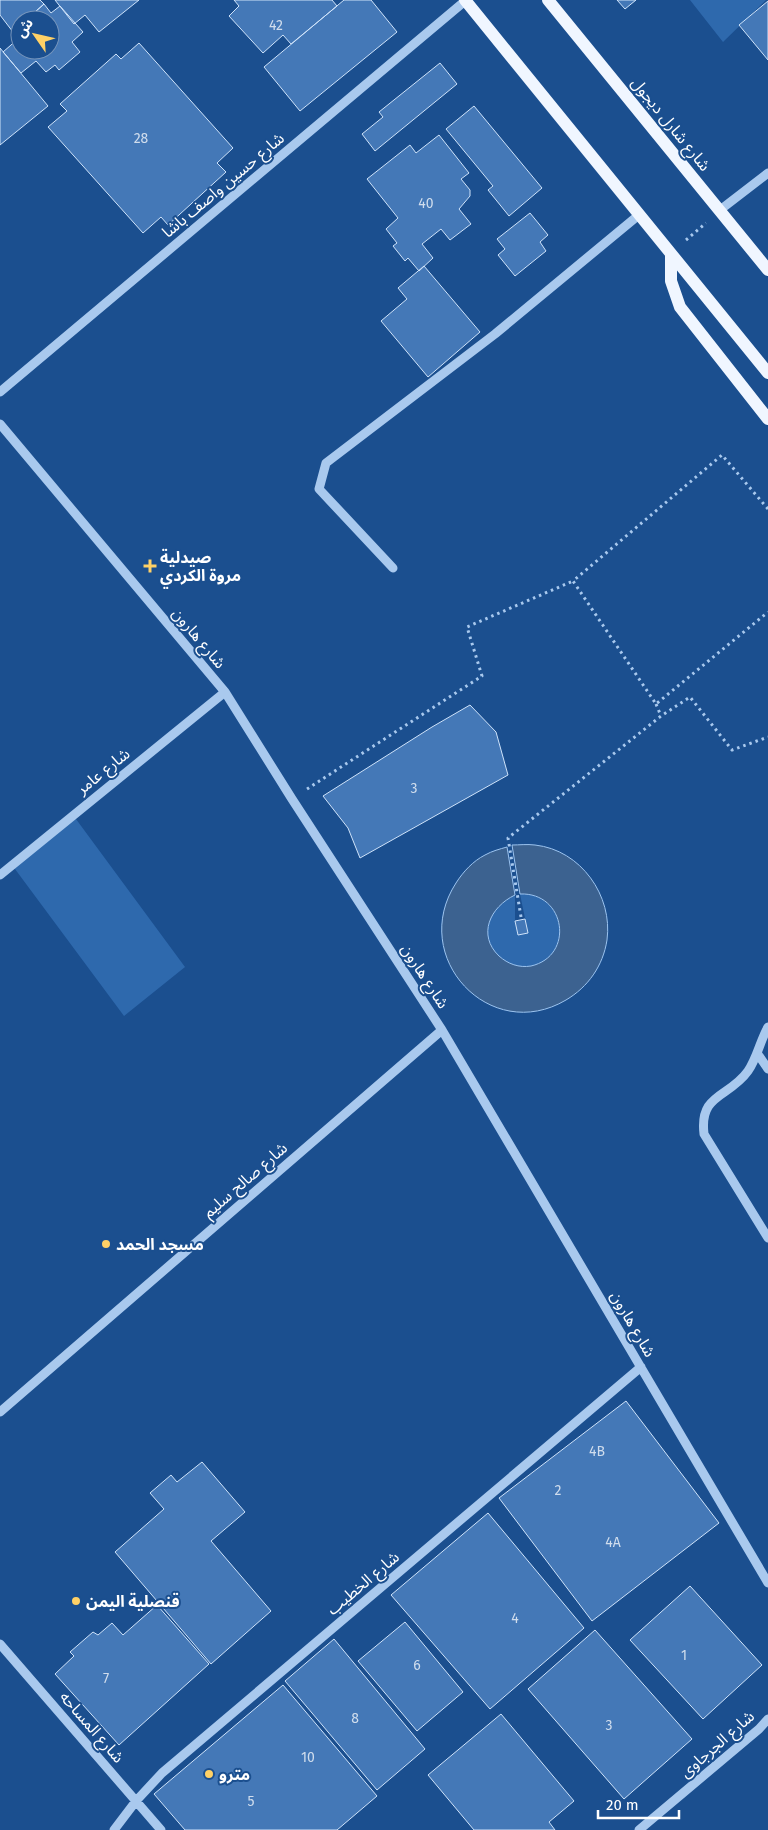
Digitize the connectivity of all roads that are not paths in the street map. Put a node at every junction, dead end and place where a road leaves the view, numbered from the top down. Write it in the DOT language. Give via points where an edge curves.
graph roads {
  1 [pos="465,0"];
  2 [pos="548,0"];
  3 [pos="768,173"];
  4 [pos="720,210"];
  5 [pos="640,214"];
  6 [pos="671,254"];
  7 [pos="768,270"];
  8 [pos="768,373"];
  9 [pos="0,392"];
  10 [pos="768,419"];
  11 [pos="0,424"];
  12 [pos="393,568"];
  13 [pos="225,692"];
  14 [pos="0,874"];
  15 [pos="768,1027"];
  16 [pos="442,1030"];
  17 [pos="757,1052"];
  18 [pos="768,1069"];
  19 [pos="768,1238"];
  20 [pos="641,1367"];
  21 [pos="0,1412"];
  22 [pos="768,1583"];
  23 [pos="0,1644"];
  24 [pos="768,1719"];
  25 [pos="136,1801"];
  26 [pos="114,1830"];
  27 [pos="161,1830"];
  28 [pos="639,1830"];
  1 -- 5 [label="main road"];
  1 -- 9 [label="street, شارع حسين واصف باشا"];
  2 -- 4 [label="main road, شارع شارل ديجول"];
  3 -- 4 [label="street"];
  4 -- 7 [label="main road, شارع شارل ديجول"];
  5 -- 6 [label="main road"];
  5 -- 12 [label="street" via="495,334 326,463 319,489"];
  6 -- 8 [label="main road"];
  6 -- 10 [label="main road" via="671,281 680,306"];
  11 -- 13 [label="street, شارع هارون"];
  13 -- 14 [label="street, شارع عامر"];
  13 -- 16 [label="street, شارع هارون"];
  15 -- 17 [label="street"];
  16 -- 20 [label="street, شارع هارون"];
  16 -- 21 [label="street, شارع صالح سليم"];
  17 -- 18 [label="street"];
  17 -- 19 [label="street" via="735,1085 708,1106 703,1120 704,1134"];
  20 -- 22 [label="street, شارع هارون"];
  20 -- 25 [label="street, شارع الخطيب" via="170,1767"];
  23 -- 25 [label="street, شارع المساحه"];
  24 -- 28 [label="street, شارع الجرجاوى"];
  25 -- 26 [label="street, شارع الخطيب"];
  25 -- 27 [label="street, شارع المساحه"];
}
